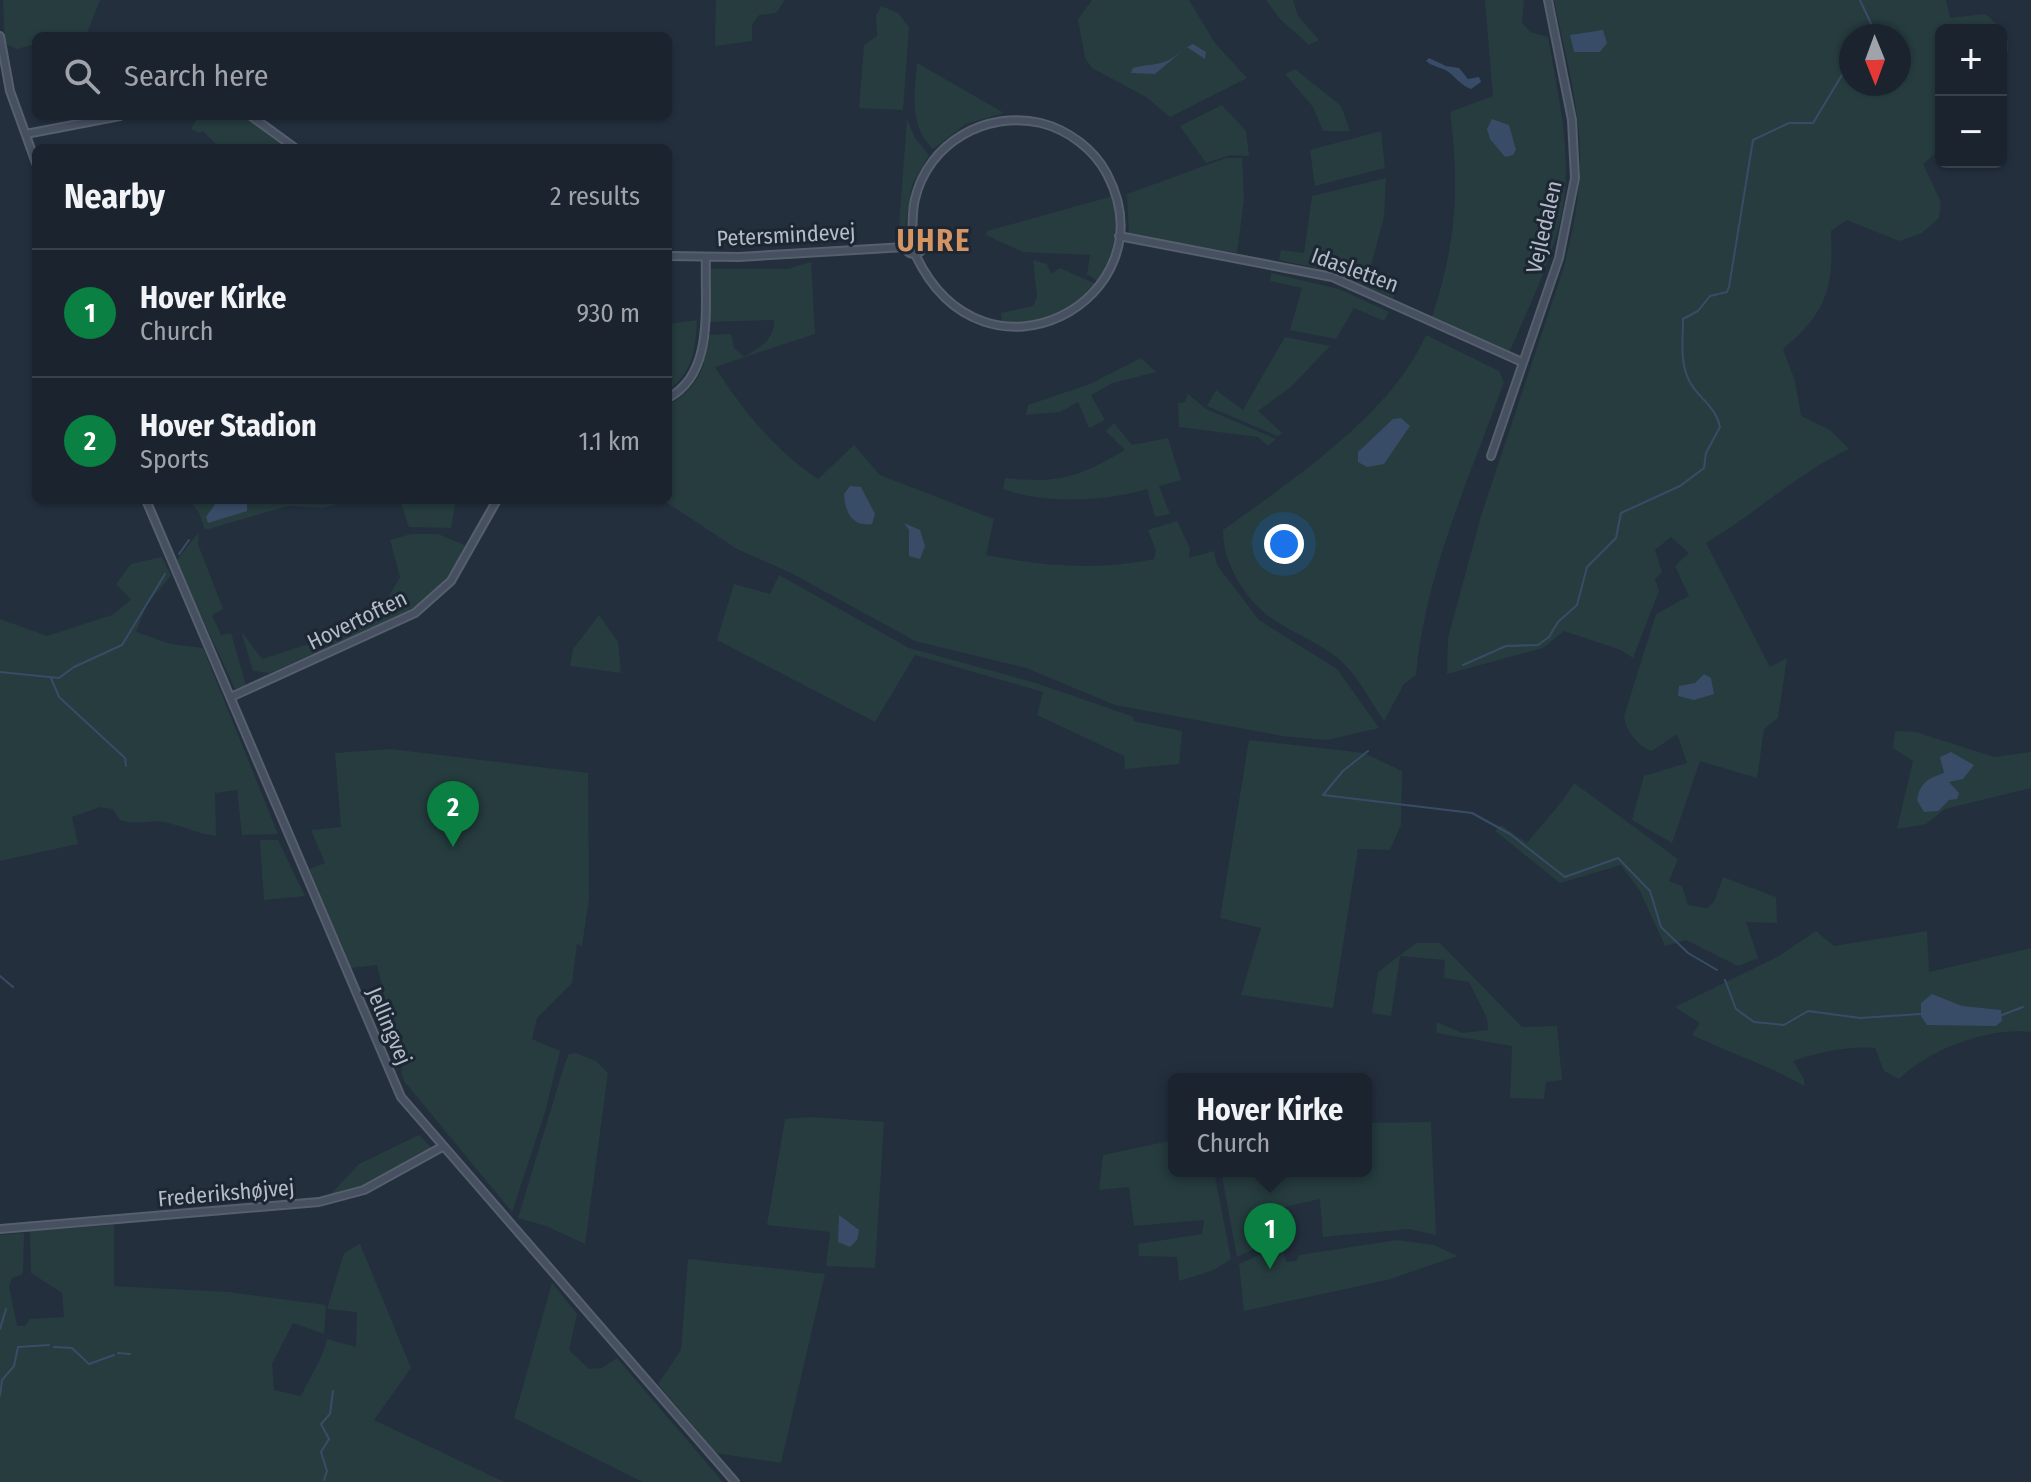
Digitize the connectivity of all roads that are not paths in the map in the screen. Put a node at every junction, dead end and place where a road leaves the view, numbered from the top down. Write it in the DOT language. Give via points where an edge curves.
graph roads {
  1 [pos="1548,0"];
  2 [pos="0,36"];
  3 [pos="99,120"];
  4 [pos="256,120"];
  5 [pos="26,134"];
  6 [pos="290,144"];
  7 [pos="32,151"];
  8 [pos="912,236"];
  9 [pos="1119,236"];
  10 [pos="905,247"];
  11 [pos="915,254"];
  12 [pos="672,256"];
  13 [pos="706,257"];
  14 [pos="1522,362"];
  15 [pos="672,395"];
  16 [pos="1491,456"];
  17 [pos="148,504"];
  18 [pos="495,504"];
  19 [pos="231,697"];
  20 [pos="442,1147"];
  21 [pos="0,1229"];
  22 [pos="735,1482"];
  1 -- 14 [label="street, Vejledalen" via="1572,120 1575,178 1559,258"];
  2 -- 5 [label="street" via="5,73"];
  3 -- 5 [label="street"];
  4 -- 6 [label="street"];
  5 -- 7 [label="street"];
  8 -- 9 [label="street" via="914,199 936,157 972,129 1020,119 1062,130 1097,159 1115,193"];
  8 -- 10 [label="street"];
  8 -- 11 [label="street" via="923,244"];
  9 -- 11 [label="street" via="1108,270 1088,297 1058,318 1029,326 988,324 963,314 937,291"];
  9 -- 14 [label="street, Idasletten" via="1332,277"];
  10 -- 11 [label="street"];
  10 -- 13 [label="street, Petersmindevej"];
  12 -- 13 [label="street, Petersmindevej"];
  13 -- 15 [label="street" via="701,361 689,382"];
  14 -- 16 [label="street, Vejledalen"];
  17 -- 19 [label="street, Jellingvej"];
  18 -- 19 [label="street, Hovertoften" via="451,581 415,613"];
  19 -- 20 [label="street, Jellingvej" via="391,1078"];
  20 -- 21 [label="street, Frederikshøjvej" via="364,1190 319,1202"];
  20 -- 22 [label="street, Jellingvej"];
}
